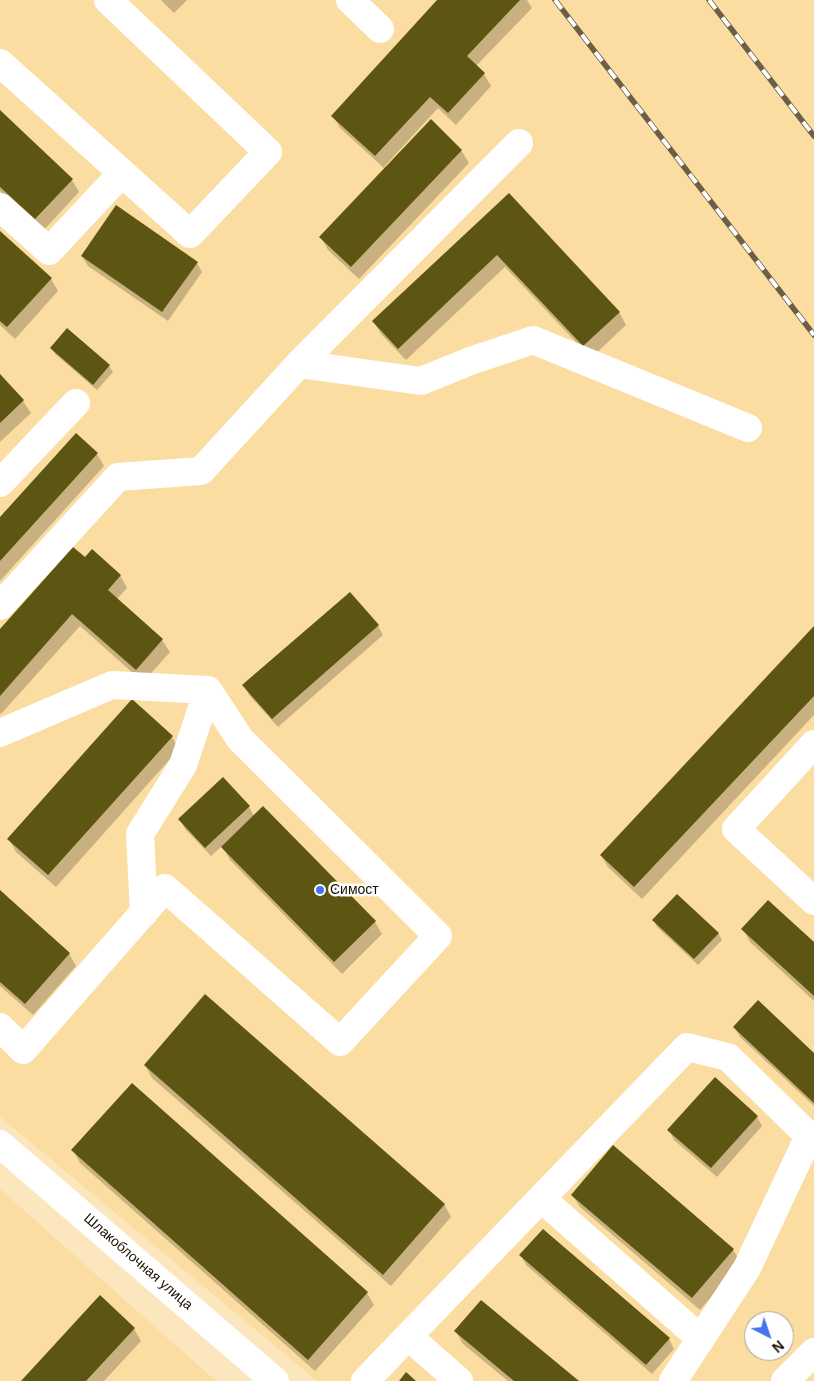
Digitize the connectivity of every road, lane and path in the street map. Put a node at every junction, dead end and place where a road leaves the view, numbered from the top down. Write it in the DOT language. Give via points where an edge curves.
graph roads {
  1 [pos="108,0"];
  2 [pos="350,0"];
  3 [pos="380,29"];
  4 [pos="0,62"];
  5 [pos="519,142"];
  6 [pos="122,172"];
  7 [pos="0,207"];
  8 [pos="299,364"];
  9 [pos="76,403"];
  10 [pos="748,428"];
  11 [pos="0,483"];
  12 [pos="0,606"];
  13 [pos="208,690"];
  14 [pos="0,733"];
  15 [pos="814,744"];
  16 [pos="814,901"];
  17 [pos="144,913"];
  18 [pos="0,1028"];
  19 [pos="0,1144"];
  20 [pos="542,1199"];
  21 [pos="408,1337"];
  22 [pos="701,1340"];
  23 [pos="814,1352"];
  24 [pos="275,1381"];
  25 [pos="365,1381"];
  26 [pos="459,1381"];
  27 [pos="673,1381"];
  28 [pos="785,1381"];
  1 -- 6 [label="street" via="268,152 190,234"];
  2 -- 3 [label="street"];
  4 -- 6 [label="street"];
  5 -- 8 [label="street"];
  6 -- 7 [label="street" via="49,250"];
  8 -- 10 [label="street" via="421,381 533,340"];
  8 -- 12 [label="street" via="201,471 118,477"];
  9 -- 11 [label="street"];
  13 -- 14 [label="street" via="112,685"];
  13 -- 17 [label="street" via="183,765 140,834"];
  13 -- 17 [label="street" via="240,739 438,936 340,1042 165,888"];
  15 -- 16 [label="street" via="736,829"];
  17 -- 18 [label="street" via="23,1050"];
  19 -- 24 [label="street, Шлакоблочная улица"];
  20 -- 21 [label="street"];
  20 -- 22 [label="street"];
  20 -- 22 [label="street" via="687,1047 728,1057 809,1136 747,1268"];
  21 -- 25 [label="street"];
  21 -- 26 [label="street"];
  22 -- 27 [label="street"];
  23 -- 28 [label="street"];
}
